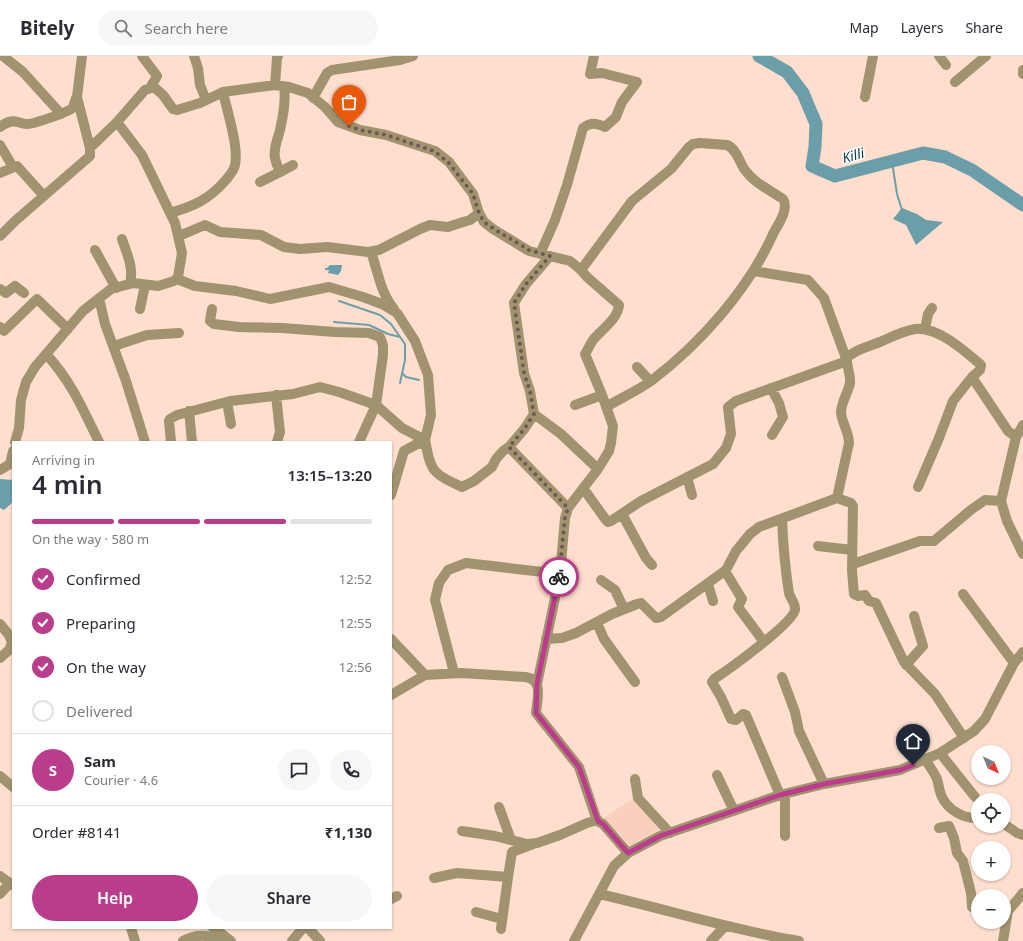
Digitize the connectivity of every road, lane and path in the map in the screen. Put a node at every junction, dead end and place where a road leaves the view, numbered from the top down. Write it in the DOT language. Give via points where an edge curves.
graph roads {
  1 [pos="3,56"];
  2 [pos="82,56"];
  3 [pos="142,56"];
  4 [pos="194,56"];
  5 [pos="413,56"];
  6 [pos="594,56"];
  7 [pos="873,56"];
  8 [pos="939,56"];
  9 [pos="986,56"];
  10 [pos="277,57"];
  11 [pos="946,65"];
  12 [pos="1023,70"];
  13 [pos="1023,74"];
  14 [pos="955,82"];
  15 [pos="279,86"];
  16 [pos="150,88"];
  17 [pos="223,92"];
  18 [pos="77,97"];
  19 [pos="866,97"];
  20 [pos="313,98"];
  21 [pos="206,100"];
  22 [pos="61,114"];
  23 [pos="117,122"];
  24 [pos="0,127"];
  25 [pos="0,146"];
  26 [pos="90,148"];
  27 [pos="293,165"];
  28 [pos="13,167"];
  29 [pos="280,172"];
  30 [pos="0,173"];
  31 [pos="260,182"];
  32 [pos="44,196"];
  33 [pos="170,213"];
  34 [pos="479,213"];
  35 [pos="0,236"];
  36 [pos="178,236"];
  37 [pos="122,239"];
  38 [pos="95,250"];
  39 [pos="371,252"];
  40 [pos="545,255"];
  41 [pos="581,270"];
  42 [pos="754,271"];
  43 [pos="177,279"];
  44 [pos="130,284"];
  45 [pos="145,285"];
  46 [pos="116,288"];
  47 [pos="24,293"];
  48 [pos="2,294"];
  49 [pos="98,298"];
  50 [pos="932,308"];
  51 [pos="140,309"];
  52 [pos="212,309"];
  53 [pos="397,313"];
  54 [pos="0,328"];
  55 [pos="68,329"];
  56 [pos="925,329"];
  57 [pos="179,333"];
  58 [pos="114,346"];
  59 [pos="46,354"];
  60 [pos="847,361"];
  61 [pos="636,367"];
  62 [pos="972,377"];
  63 [pos="650,381"];
  64 [pos="771,388"];
  65 [pos="276,395"];
  66 [pos="602,395"];
  67 [pos="227,402"];
  68 [pos="376,405"];
  69 [pos="575,405"];
  70 [pos="606,407"];
  71 [pos="189,412"];
  72 [pos="534,414"];
  73 [pos="231,424"];
  74 [pos="1023,425"];
  75 [pos="772,435"];
  76 [pos="1016,439"];
  77 [pos="15,441"];
  78 [pos="99,441"];
  79 [pos="146,441"];
  80 [pos="170,441"];
  81 [pos="192,441"];
  82 [pos="277,441"];
  83 [pos="359,441"];
  84 [pos="425,442"];
  85 [pos="509,447"];
  86 [pos="1023,450"];
  87 [pos="12,455"];
  88 [pos="598,469"];
  89 [pos="0,470"];
  90 [pos="687,477"];
  91 [pos="918,486"];
  92 [pos="582,488"];
  93 [pos="392,492"];
  94 [pos="692,495"];
  95 [pos="837,498"];
  96 [pos="1001,501"];
  97 [pos="568,508"];
  98 [pos="622,514"];
  99 [pos="782,519"];
  100 [pos="818,546"];
  101 [pos="852,550"];
  102 [pos="1023,554"];
  103 [pos="853,564"];
  104 [pos="652,565"];
  105 [pos="725,571"];
  106 [pos="560,574"];
  107 [pos="601,580"];
  108 [pos="708,584"];
  109 [pos="963,594"];
  110 [pos="713,601"];
  111 [pos="624,609"];
  112 [pos="914,616"];
  113 [pos="0,624"];
  114 [pos="597,624"];
  115 [pos="546,639"];
  116 [pos="392,640"];
  117 [pos="12,641"];
  118 [pos="764,642"];
  119 [pos="12,645"];
  120 [pos="1023,652"];
  121 [pos="0,658"];
  122 [pos="1014,663"];
  123 [pos="906,665"];
  124 [pos="454,674"];
  125 [pos="425,675"];
  126 [pos="782,677"];
  127 [pos="635,682"];
  128 [pos="537,684"];
  129 [pos="392,694"];
  130 [pos="964,738"];
  131 [pos="940,753"];
  132 [pos="926,760"];
  133 [pos="717,775"];
  134 [pos="0,776"];
  135 [pos="635,779"];
  136 [pos="824,784"];
  137 [pos="12,786"];
  138 [pos="972,793"];
  139 [pos="782,795"];
  140 [pos="499,806"];
  141 [pos="734,811"];
  142 [pos="971,817"];
  143 [pos="598,820"];
  144 [pos="939,828"];
  145 [pos="1011,829"];
  146 [pos="462,831"];
  147 [pos="670,833"];
  148 [pos="1023,835"];
  149 [pos="785,836"];
  150 [pos="511,840"];
  151 [pos="535,843"];
  152 [pos="628,853"];
  153 [pos="0,876"];
  154 [pos="508,877"];
  155 [pos="434,878"];
  156 [pos="12,884"];
  157 [pos="971,893"];
  158 [pos="1023,893"];
  159 [pos="0,894"];
  160 [pos="599,894"];
  161 [pos="1011,906"];
  162 [pos="476,912"];
  163 [pos="502,919"];
  164 [pos="725,926"];
  165 [pos="131,929"];
  166 [pos="215,929"];
  167 [pos="308,929"];
  168 [pos="310,929"];
  169 [pos="501,929"];
  170 [pos="1004,929"];
  171 [pos="135,941"];
  172 [pos="183,941"];
  173 [pos="220,941"];
  174 [pos="231,941"];
  175 [pos="292,941"];
  176 [pos="320,941"];
  177 [pos="574,941"];
  178 [pos="711,941"];
  179 [pos="799,941"];
  180 [pos="1003,941"];
  1 -- 22 [label="street" via="23,72"];
  2 -- 18 [label="street"];
  3 -- 16 [label="street" via="157,76"];
  4 -- 21 [label="street"];
  5 -- 20 [label="street" via="332,70 326,73"];
  6 -- 40 [label="street" via="590,74 602,73 637,82 622,102 616,117 605,127 596,123 583,128"];
  7 -- 19 [label="street"];
  8 -- 11 [label="street"];
  9 -- 14 [label="street"];
  10 -- 15 [label="street"];
  12 -- 13 [label="street"];
  15 -- 17 [label="street"];
  15 -- 20 [label="street" via="308,94"];
  15 -- 29 [label="street" via="286,95 274,157"];
  16 -- 21 [label="street" via="157,89 173,109 177,110"];
  16 -- 23 [label="street" via="145,90"];
  17 -- 21 [label="street"];
  17 -- 33 [label="street" via="236,149 235,166 231,174 209,197"];
  18 -- 22 [label="street" via="74,108"];
  18 -- 26 [label="street"];
  20 -- 34 [label="street" via="338,122 434,151 448,162 473,194"];
  22 -- 24 [label="street" via="31,124 12,121"];
  23 -- 26 [label="street"];
  23 -- 33 [label="street" via="142,155"];
  25 -- 28 [label="street"];
  26 -- 32 [label="street" via="89,158"];
  27 -- 29 [label="street"];
  28 -- 30 [label="street"];
  28 -- 32 [label="street" via="17,166"];
  29 -- 31 [label="street"];
  32 -- 35 [label="street"];
  33 -- 36 [label="street"];
  34 -- 39 [label="street" via="470,220 448,227 430,225"];
  34 -- 40 [label="street" via="484,222 520,246"];
  36 -- 39 [label="street" via="205,226 220,232 261,235 279,245 291,248 328,246"];
  36 -- 43 [label="street" via="182,253"];
  37 -- 44 [label="street" via="131,265"];
  38 -- 46 [label="street"];
  39 -- 53 [label="street" via="383,291"];
  40 -- 41 [label="street" via="570,261"];
  40 -- 72 [label="street" via="514,303 524,373"];
  41 -- 42 [label="street" via="632,201 672,170 689,147 700,143 731,147 753,179 784,202 785,210"];
  41 -- 66 [label="street" via="619,305 612,320 593,341 586,354"];
  42 -- 60 [label="street" via="808,280 824,298"];
  42 -- 63 [label="street" via="733,300 688,350"];
  43 -- 45 [label="street" via="158,286"];
  43 -- 53 [label="street" via="195,286 236,291 270,299 329,287 382,304"];
  44 -- 45 [label="street"];
  44 -- 46 [label="street"];
  45 -- 51 [label="street"];
  46 -- 49 [label="street"];
  47 -- 48 [label="street" via="14,286"];
  49 -- 55 [label="street"];
  49 -- 58 [label="street"];
  50 -- 56 [label="street"];
  52 -- 68 [label="street" via="210,321 220,325 368,333 380,337 383,355"];
  53 -- 84 [label="street" via="415,340 428,375 431,415"];
  54 -- 55 [label="street" via="4,331 37,299"];
  55 -- 59 [label="street"];
  56 -- 60 [label="street" via="906,331 874,344 850,354"];
  56 -- 62 [label="street" via="942,335 981,365 980,370"];
  57 -- 58 [label="street" via="147,335"];
  58 -- 79 [label="street"];
  59 -- 77 [label="street" via="26,382"];
  59 -- 78 [label="street" via="73,388"];
  60 -- 64 [label="street"];
  60 -- 95 [label="street" via="850,380 841,410 849,443"];
  61 -- 63 [label="street"];
  62 -- 76 [label="street"];
  62 -- 91 [label="street" via="953,401"];
  63 -- 70 [label="street"];
  64 -- 75 [label="street" via="780,403 783,418"];
  64 -- 90 [label="street" via="736,401 728,408 731,434 726,448 713,464"];
  65 -- 67 [label="street"];
  65 -- 68 [label="street" via="293,394 320,387"];
  65 -- 82 [label="street" via="280,432"];
  66 -- 69 [label="street"];
  66 -- 70 [label="street"];
  67 -- 71 [label="street"];
  67 -- 73 [label="street"];
  68 -- 83 [label="street"];
  68 -- 84 [label="street" via="402,428"];
  70 -- 88 [label="street" via="613,426 611,443"];
  71 -- 80 [label="street" via="170,419"];
  71 -- 81 [label="street"];
  72 -- 85 [label="street"];
  72 -- 88 [label="street" via="561,434"];
  74 -- 76 [label="street"];
  76 -- 86 [label="street"];
  76 -- 96 [label="street"];
  84 -- 85 [label="street" via="428,459 438,476 462,488 484,475"];
  84 -- 93 [label="street" via="404,451"];
  85 -- 97 [label="street"];
  87 -- 89 [label="street" via="10,464"];
  88 -- 92 [label="street"];
  90 -- 94 [label="street"];
  90 -- 98 [label="street"];
  92 -- 97 [label="street"];
  92 -- 98 [label="street" via="606,520 610,522"];
  95 -- 99 [label="street"];
  95 -- 101 [label="street" via="852,504"];
  96 -- 102 [label="street"];
  96 -- 103 [label="street" via="985,500 934,541 920,541"];
  97 -- 106 [label="street"];
  98 -- 104 [label="street"];
  99 -- 105 [label="street" via="759,527 750,534 736,551"];
  99 -- 118 [label="street" via="789,594 795,609 786,622"];
  100 -- 101 [label="street"];
  101 -- 103 [label="street"];
  103 -- 123 [label="street" via="854,594 865,595 869,601 876,603"];
  105 -- 108 [label="street"];
  105 -- 118 [label="street" via="742,599 738,607"];
  106 -- 115 [label="street"];
  106 -- 124 [label="street" via="466,563 448,570 439,583 435,600"];
  107 -- 111 [label="street" via="615,590"];
  108 -- 110 [label="street"];
  108 -- 111 [label="street" via="661,617 656,618 641,603"];
  109 -- 122 [label="street"];
  111 -- 114 [label="street"];
  112 -- 123 [label="street" via="923,646"];
  113 -- 117 [label="street"];
  114 -- 115 [label="street" via="562,638"];
  114 -- 127 [label="street" via="604,639"];
  115 -- 128 [label="street"];
  116 -- 125 [label="street"];
  118 -- 139 [label="street" via="712,682 731,719 746,715"];
  119 -- 121 [label="street"];
  120 -- 122 [label="street"];
  122 -- 130 [label="street" via="985,719"];
  123 -- 130 [label="street" via="935,694"];
  124 -- 125 [label="street"];
  124 -- 128 [label="street" via="530,678"];
  125 -- 129 [label="street"];
  126 -- 136 [label="street" via="795,712 799,732"];
  128 -- 143 [label="street" via="536,713 579,767"];
  130 -- 131 [label="street"];
  131 -- 132 [label="street"];
  131 -- 138 [label="street"];
  132 -- 136 [label="street" via="900,770"];
  132 -- 142 [label="street" via="937,778 947,805 964,816"];
  133 -- 141 [label="street"];
  134 -- 137 [label="street"];
  135 -- 147 [label="street" via="638,798"];
  136 -- 139 [label="street"];
  139 -- 141 [label="street"];
  139 -- 149 [label="street"];
  140 -- 150 [label="street"];
  141 -- 147 [label="street"];
  143 -- 151 [label="street"];
  143 -- 152 [label="street"];
  144 -- 157 [label="street" via="949,826 957,853 963,861"];
  145 -- 148 [label="street"];
  146 -- 150 [label="street"];
  147 -- 152 [label="street"];
  150 -- 151 [label="street"];
  151 -- 154 [label="street" via="512,852"];
  152 -- 160 [label="street" via="614,866"];
  153 -- 156 [label="street"];
  154 -- 155 [label="street" via="457,874"];
  154 -- 163 [label="street"];
  156 -- 159 [label="street"];
  158 -- 161 [label="street"];
  160 -- 164 [label="street"];
  160 -- 177 [label="street"];
  162 -- 163 [label="street"];
  163 -- 169 [label="street"];
  164 -- 178 [label="street"];
  164 -- 179 [label="street"];
  165 -- 171 [label="street"];
  166 -- 174 [label="street"];
  167 -- 175 [label="street"];
  168 -- 176 [label="street"];
  170 -- 180 [label="street"];
  172 -- 173 [label="street" via="206,936 212,936"];
}
